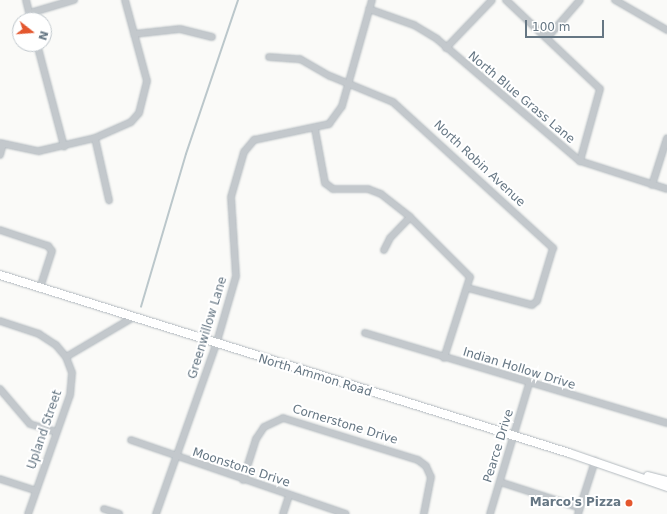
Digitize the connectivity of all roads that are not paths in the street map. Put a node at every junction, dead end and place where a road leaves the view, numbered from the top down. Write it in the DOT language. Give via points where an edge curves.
graph roads {
  1 [pos="26,0"];
  2 [pos="74,0"];
  3 [pos="126,0"];
  4 [pos="372,0"];
  5 [pos="492,0"];
  6 [pos="506,0"];
  7 [pos="580,0"];
  8 [pos="615,0"];
  9 [pos="369,9"];
  10 [pos="30,12"];
  11 [pos="667,30"];
  12 [pos="134,34"];
  13 [pos="212,37"];
  14 [pos="547,38"];
  15 [pos="446,48"];
  16 [pos="39,52"];
  17 [pos="269,57"];
  18 [pos="346,82"];
  19 [pos="315,129"];
  20 [pos="95,138"];
  21 [pos="667,138"];
  22 [pos="2,144"];
  23 [pos="64,146"];
  24 [pos="0,154"];
  25 [pos="580,161"];
  26 [pos="652,185"];
  27 [pos="667,189"];
  28 [pos="109,200"];
  29 [pos="410,217"];
  30 [pos="0,230"];
  31 [pos="384,250"];
  32 [pos="0,275"];
  33 [pos="40,288"];
  34 [pos="468,288"];
  35 [pos="132,318"];
  36 [pos="0,321"];
  37 [pos="365,333"];
  38 [pos="216,345"];
  39 [pos="66,357"];
  40 [pos="444,358"];
  41 [pos="529,384"];
  42 [pos="0,388"];
  43 [pos="667,423"];
  44 [pos="56,432"];
  45 [pos="513,437"];
  46 [pos="131,440"];
  47 [pos="177,458"];
  48 [pos="595,461"];
  49 [pos="631,473"];
  50 [pos="0,479"];
  51 [pos="243,480"];
  52 [pos="667,481"];
  53 [pos="500,482"];
  54 [pos="667,487"];
  55 [pos="36,491"];
  56 [pos="289,495"];
  57 [pos="104,509"];
  58 [pos="579,511"];
  59 [pos="28,514"];
  60 [pos="119,514"];
  61 [pos="156,514"];
  62 [pos="283,514"];
  63 [pos="346,514"];
  64 [pos="424,514"];
  65 [pos="490,514"];
  1 -- 10 [label="street"];
  2 -- 10 [label="street"];
  3 -- 12 [label="street"];
  4 -- 9 [label="street, Greenwillow Lane"];
  5 -- 15 [label="street"];
  6 -- 14 [label="street"];
  7 -- 14 [label="street"];
  8 -- 11 [label="street"];
  9 -- 15 [label="street, North Blue Grass Lane" via="414,25"];
  9 -- 18 [label="street, Greenwillow Lane"];
  12 -- 13 [label="street" via="180,29"];
  12 -- 20 [label="street" via="146,81 139,113 122,128"];
  14 -- 25 [label="street" via="600,89"];
  15 -- 25 [label="street, North Blue Grass Lane"];
  16 -- 23 [label="street"];
  17 -- 18 [label="street, North Robin Avenue" via="300,59"];
  18 -- 19 [label="street, Greenwillow Lane" via="342,106 329,124"];
  18 -- 34 [label="street, North Robin Avenue" via="393,102 553,248 539,296 532,305"];
  19 -- 29 [label="street" via="325,183 332,189 368,190 382,194"];
  19 -- 38 [label="street, Greenwillow Lane" via="254,140 244,152 231,197 236,276"];
  20 -- 23 [label="street"];
  20 -- 28 [label="street"];
  21 -- 26 [label="street"];
  22 -- 23 [label="street" via="39,151"];
  22 -- 24 [label="street"];
  25 -- 26 [label="street, North Blue Grass Lane"];
  26 -- 27 [label="street, North Blue Grass Lane"];
  29 -- 31 [label="street" via="390,238"];
  29 -- 34 [label="street" via="463,267 470,277"];
  30 -- 33 [label="street" via="48,246 52,251"];
  32 -- 33 [label="main road, North Ammon Road"];
  33 -- 35 [label="main road, North Ammon Road"];
  34 -- 40 [label="street"];
  35 -- 38 [label="main road, North Ammon Road"];
  35 -- 39 [label="street"];
  36 -- 39 [label="street" via="39,334"];
  37 -- 40 [label="street, Indian Hollow Drive"];
  38 -- 45 [label="main road, North Ammon Road"];
  38 -- 47 [label="street, Greenwillow Lane"];
  39 -- 44 [label="street, Upland Street" via="72,382"];
  40 -- 41 [label="street, Indian Hollow Drive"];
  41 -- 43 [label="street, Indian Hollow Drive"];
  41 -- 45 [label="street, Pearce Drive"];
  42 -- 44 [label="street" via="30,424"];
  44 -- 55 [label="street, Upland Street"];
  45 -- 48 [label="main road, North Ammon Road"];
  45 -- 53 [label="street, Pearce Drive"];
  46 -- 47 [label="street, Moonstone Drive"];
  47 -- 51 [label="street, Moonstone Drive"];
  47 -- 61 [label="street, Greenwillow Lane"];
  48 -- 49 [label="main road, North Ammon Road"];
  48 -- 58 [label="street"];
  49 -- 52 [label="main road, North Ammon Road"];
  49 -- 54 [label="main road, North Ammon Road"];
  50 -- 55 [label="street"];
  51 -- 56 [label="street, Moonstone Drive"];
  51 -- 64 [label="street, Cornerstone Drive" via="256,440 264,427 283,418 418,460 426,466 431,477"];
  53 -- 58 [label="street"];
  53 -- 65 [label="street, Pearce Drive"];
  55 -- 59 [label="street, Upland Street"];
  56 -- 62 [label="street"];
  56 -- 63 [label="street, Moonstone Drive"];
  57 -- 60 [label="street"];
}
